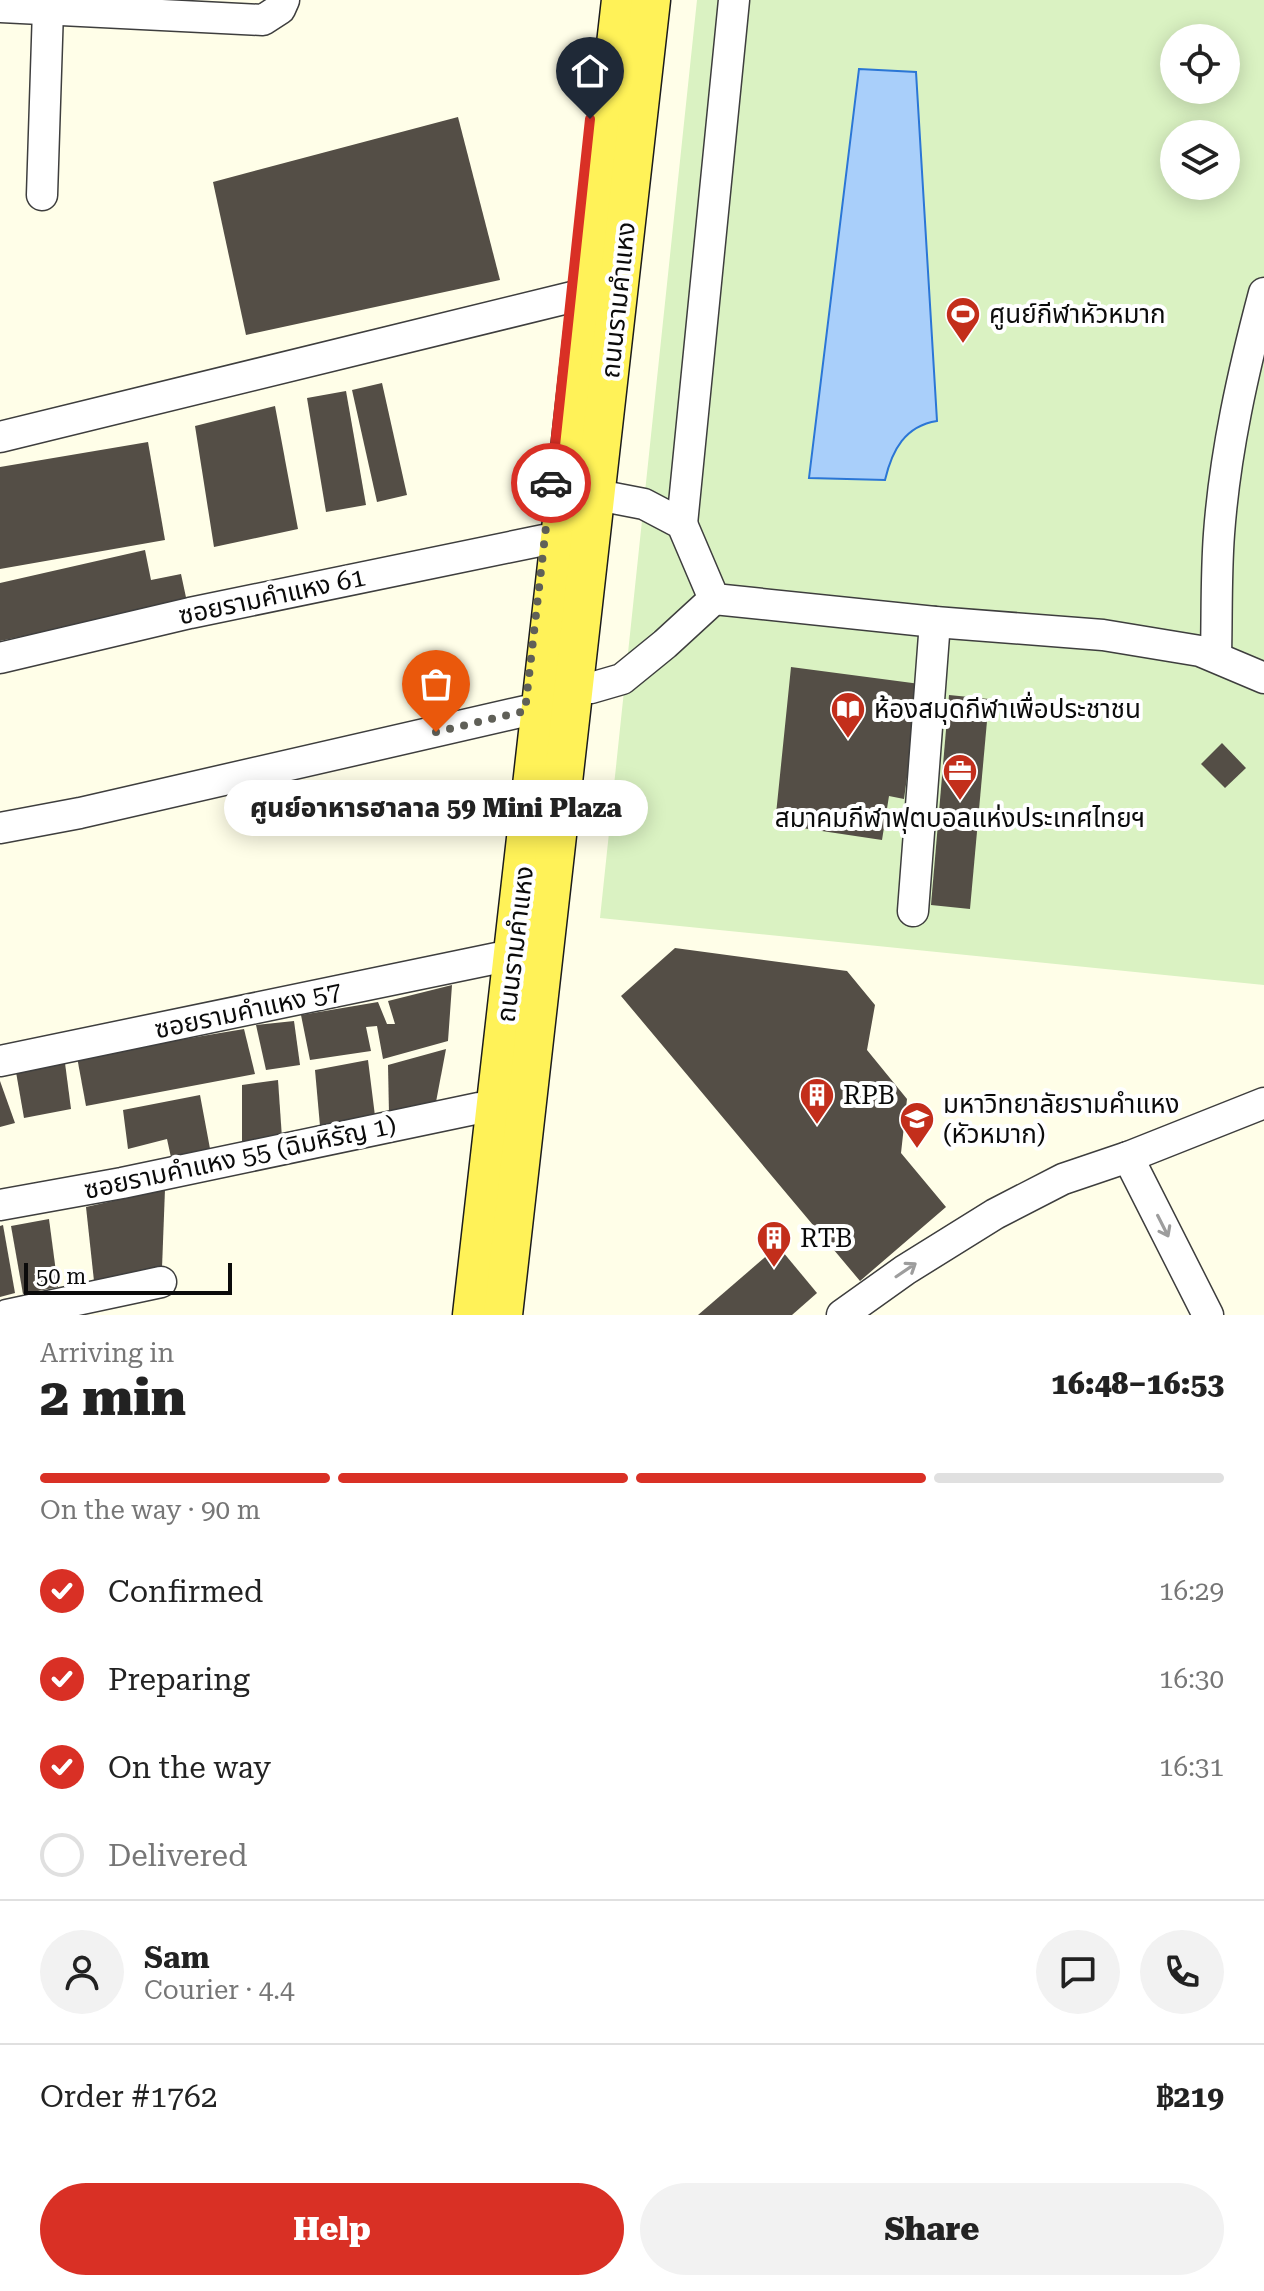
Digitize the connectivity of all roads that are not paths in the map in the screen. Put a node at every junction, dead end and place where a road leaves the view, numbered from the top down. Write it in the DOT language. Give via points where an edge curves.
graph roads {
  1 [pos="284,0"];
  2 [pos="603,0"];
  3 [pos="621,0"];
  4 [pos="651,0"];
  5 [pos="668,0"];
  6 [pos="734,0"];
  7 [pos="0,7"];
  8 [pos="48,9"];
  9 [pos="42,195"];
  10 [pos="1264,293"];
  11 [pos="572,297"];
  12 [pos="0,437"];
  13 [pos="613,498"];
  14 [pos="682,524"];
  15 [pos="544,540"];
  16 [pos="714,599"];
  17 [pos="935,622"];
  18 [pos="1216,656"];
  19 [pos="0,658"];
  20 [pos="1264,678"];
  21 [pos="591,688"];
  22 [pos="525,711"];
  23 [pos="0,828"];
  24 [pos="913,911"];
  25 [pos="497,958"];
  26 [pos="0,1061"];
  27 [pos="1264,1103"];
  28 [pos="479,1108"];
  29 [pos="1128,1157"];
  30 [pos="0,1205"];
  31 [pos="161,1282"];
  32 [pos="7,1315"];
  33 [pos="455,1315"];
  34 [pos="472,1315"];
  35 [pos="503,1315"];
  36 [pos="521,1315"];
  37 [pos="842,1315"];
  38 [pos="1208,1315"];
  1 -- 8 [label="street" via="263,20"];
  2 -- 11 [label="main road, ถนนรามคำแหง"];
  3 -- 34 [label="main road, ถนนรามคำแหง"];
  4 -- 35 [label="main road, ถนนรามคำแหง"];
  5 -- 13 [label="main road, ถนนรามคำแหง"];
  6 -- 14 [label="street"];
  7 -- 8 [label="street"];
  8 -- 9 [label="street"];
  10 -- 18 [label="street" via="1229,448 1219,534"];
  11 -- 12 [label="street"];
  11 -- 15 [label="main road, ถนนรามคำแหง"];
  13 -- 14 [label="street" via="644,504"];
  13 -- 21 [label="main road, ถนนรามคำแหง"];
  14 -- 16 [label="street"];
  15 -- 19 [label="street, ซอยรามคำแหง 61"];
  15 -- 22 [label="main road, ถนนรามคำแหง"];
  16 -- 17 [label="street"];
  16 -- 21 [label="street" via="622,679"];
  17 -- 18 [label="street" via="1103,635"];
  17 -- 24 [label="street"];
  18 -- 20 [label="street"];
  21 -- 36 [label="main road, ถนนรามคำแหง"];
  22 -- 23 [label="street"];
  22 -- 25 [label="main road, ถนนรามคำแหง"];
  25 -- 26 [label="street, ซอยรามคำแหง 57"];
  25 -- 28 [label="main road, ถนนรามคำแหง"];
  27 -- 29 [label="street"];
  28 -- 30 [label="street, ซอยรามคำแหง 55 (ฉิมหิรัญ 1)"];
  28 -- 33 [label="main road, ถนนรามคำแหง"];
  37 -- 29 [label="street, one-way" via="995,1214 1063,1179"];
  29 -- 38 [label="street, one-way"];
  31 -- 32 [label="street"];
}
